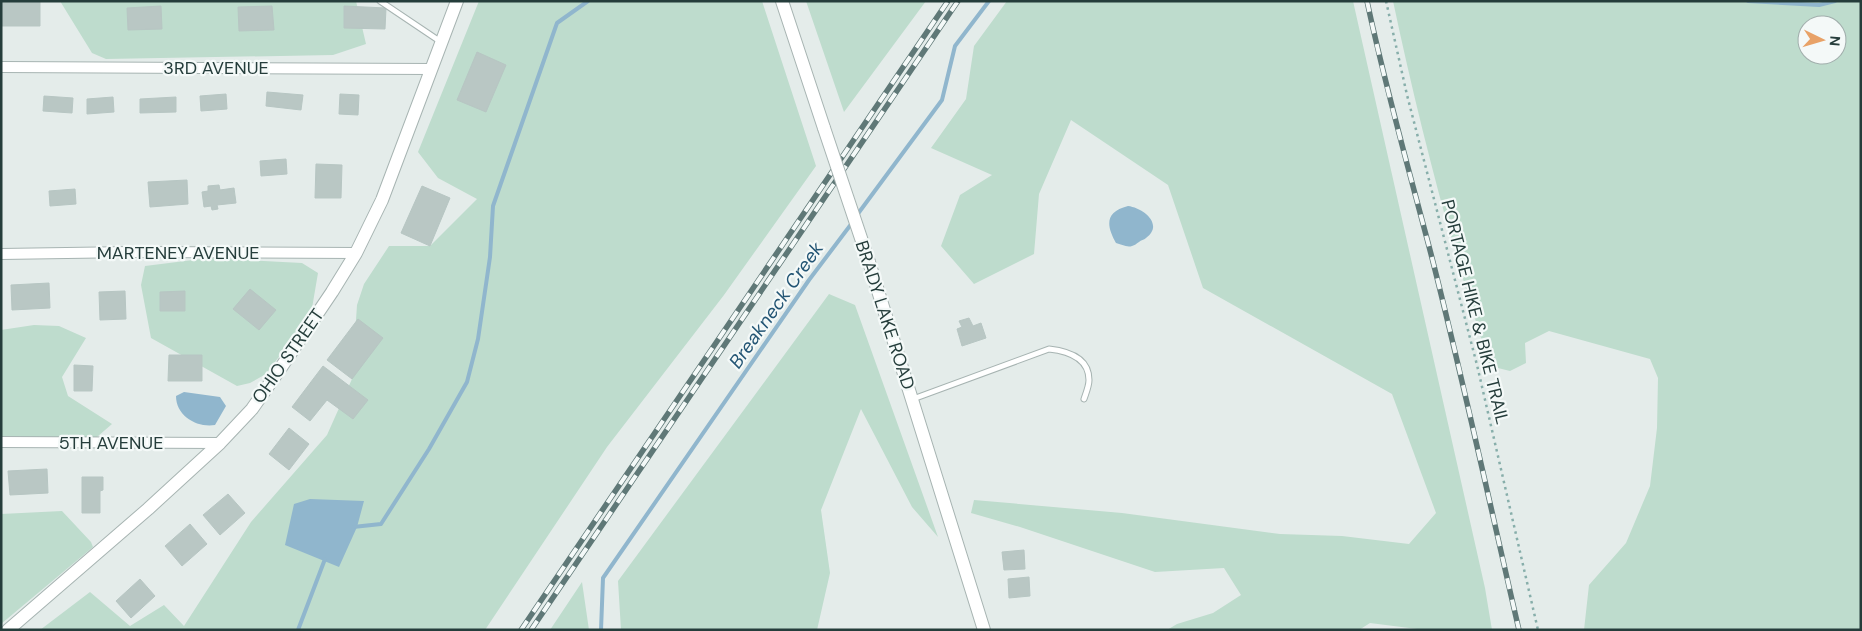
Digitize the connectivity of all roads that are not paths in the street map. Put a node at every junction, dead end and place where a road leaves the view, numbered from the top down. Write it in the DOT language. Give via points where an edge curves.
graph roads {
  1 [pos="380,1"];
  2 [pos="457,1"];
  3 [pos="782,1"];
  4 [pos="441,42"];
  5 [pos="1,67"];
  6 [pos="431,69"];
  7 [pos="1,254"];
  8 [pos="356,254"];
  9 [pos="912,399"];
  10 [pos="1084,399"];
  11 [pos="1,442"];
  12 [pos="220,443"];
  13 [pos="8,630"];
  14 [pos="984,630"];
  1 -- 4 [label="lane"];
  2 -- 4 [label="street, OHIO STREET"];
  3 -- 9 [label="street, BRADY LAKE ROAD, bridge"];
  4 -- 6 [label="street, OHIO STREET"];
  5 -- 6 [label="street, 3RD AVENUE"];
  6 -- 8 [label="street, OHIO STREET" via="382,200"];
  7 -- 8 [label="street, MARTENEY AVENUE"];
  8 -- 12 [label="street, OHIO STREET" via="252,409"];
  9 -- 10 [label="lane" via="1048,349 1076,355 1085,365 1089,380"];
  9 -- 14 [label="street, BRADY LAKE ROAD"];
  11 -- 12 [label="street, 5TH AVENUE"];
  12 -- 13 [label="street, OHIO STREET" via="148,510"];
}
